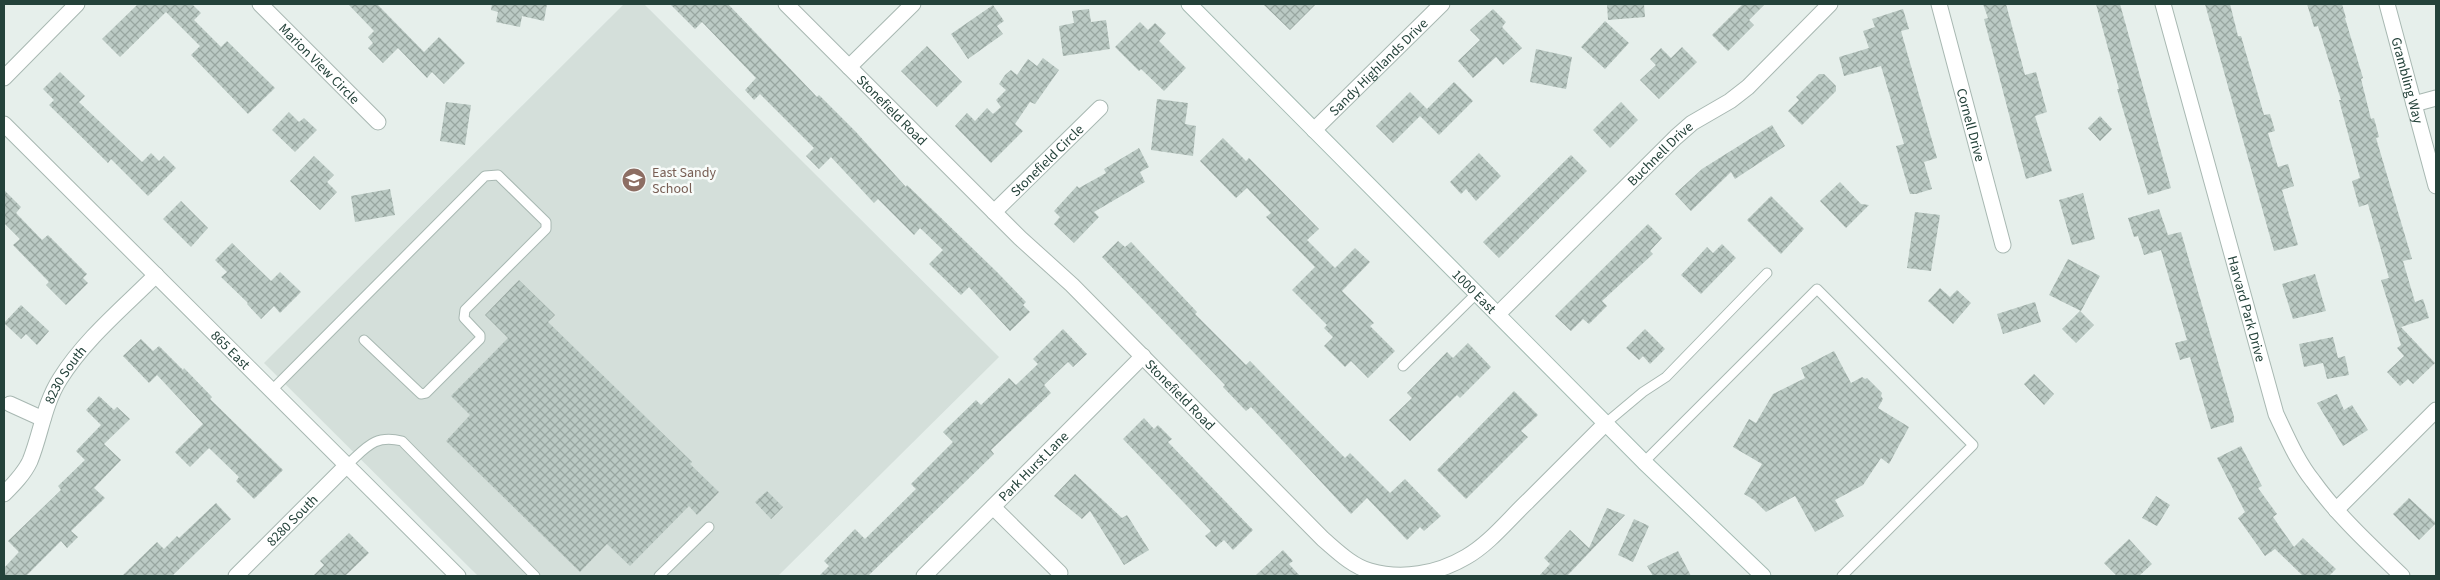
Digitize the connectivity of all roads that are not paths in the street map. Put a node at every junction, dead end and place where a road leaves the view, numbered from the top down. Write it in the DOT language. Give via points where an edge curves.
graph roads {
  1 [pos="77,4"];
  2 [pos="260,4"];
  3 [pos="786,4"];
  4 [pos="913,4"];
  5 [pos="1189,4"];
  6 [pos="1442,4"];
  7 [pos="1830,4"];
  8 [pos="1939,4"];
  9 [pos="2163,4"];
  10 [pos="2387,4"];
  11 [pos="849,67"];
  12 [pos="4,78"];
  13 [pos="2436,98"];
  14 [pos="2414,104"];
  15 [pos="1100,108"];
  16 [pos="378,122"];
  17 [pos="4,124"];
  18 [pos="1314,130"];
  19 [pos="2436,186"];
  20 [pos="994,212"];
  21 [pos="2003,245"];
  22 [pos="1767,273"];
  23 [pos="156,275"];
  24 [pos="1477,294"];
  25 [pos="1498,314"];
  26 [pos="364,340"];
  27 [pos="1143,356"];
  28 [pos="1403,366"];
  29 [pos="272,390"];
  30 [pos="10,404"];
  31 [pos="2436,410"];
  32 [pos="43,418"];
  33 [pos="1606,423"];
  34 [pos="1644,462"];
  35 [pos="347,465"];
  36 [pos="4,494"];
  37 [pos="993,507"];
  38 [pos="2336,510"];
  39 [pos="709,527"];
  40 [pos="1060,573"];
  41 [pos="1366,574"];
  42 [pos="236,576"];
  43 [pos="458,576"];
  44 [pos="535,576"];
  45 [pos="659,576"];
  46 [pos="924,576"];
  47 [pos="1763,576"];
  48 [pos="1842,576"];
  49 [pos="2402,576"];
  1 -- 12 [label="street"];
  2 -- 16 [label="street, Marion View Circle"];
  3 -- 11 [label="street, Stonefield Road"];
  4 -- 11 [label="street"];
  5 -- 18 [label="street, 1000 East"];
  6 -- 18 [label="street, Sandy Highlands Drive"];
  7 -- 25 [label="street, Buchnell Drive" via="1748,87 1676,137"];
  8 -- 21 [label="street, Cornell Drive"];
  9 -- 38 [label="street, Harvard Park Drive" via="2276,414 2312,481"];
  10 -- 14 [label="street, Grambling Way"];
  11 -- 20 [label="street, Stonefield Road"];
  13 -- 14 [label="street"];
  14 -- 19 [label="street, Grambling Way"];
  15 -- 20 [label="street, Stonefield Circle"];
  17 -- 23 [label="street, 865 East"];
  18 -- 24 [label="street, 1000 East"];
  20 -- 27 [label="street, Stonefield Road"];
  22 -- 33 [label="lane" via="1666,377"];
  23 -- 29 [label="street, 865 East"];
  23 -- 32 [label="street, 8230 South" via="81,350 59,380"];
  24 -- 25 [label="street, 1000 East"];
  24 -- 28 [label="lane"];
  25 -- 33 [label="street, 1000 East"];
  26 -- 29 [label="lane" via="421,394 426,392 480,339 464,318 465,310 546,229 546,222 498,175 485,176"];
  27 -- 37 [label="street, Park Hurst Lane"];
  27 -- 41 [label="street, Stonefield Road" via="1323,539"];
  29 -- 35 [label="street, 865 East"];
  30 -- 32 [label="street"];
  31 -- 38 [label="street"];
  32 -- 36 [label="street, 8230 South" via="30,462"];
  33 -- 34 [label="street, 1000 East"];
  33 -- 41 [label="street, Stonefield Road" via="1489,539 1466,557 1441,569 1415,575"];
  34 -- 47 [label="street, 1000 East"];
  34 -- 48 [label="lane" via="1817,289 1973,445"];
  35 -- 42 [label="street, 8280 South"];
  35 -- 43 [label="street, 865 East"];
  35 -- 44 [label="lane" via="379,439 402,440"];
  37 -- 40 [label="street"];
  37 -- 46 [label="street, Park Hurst Lane"];
  38 -- 49 [label="street, Harvard Park Drive"];
  39 -- 45 [label="lane"];
}
